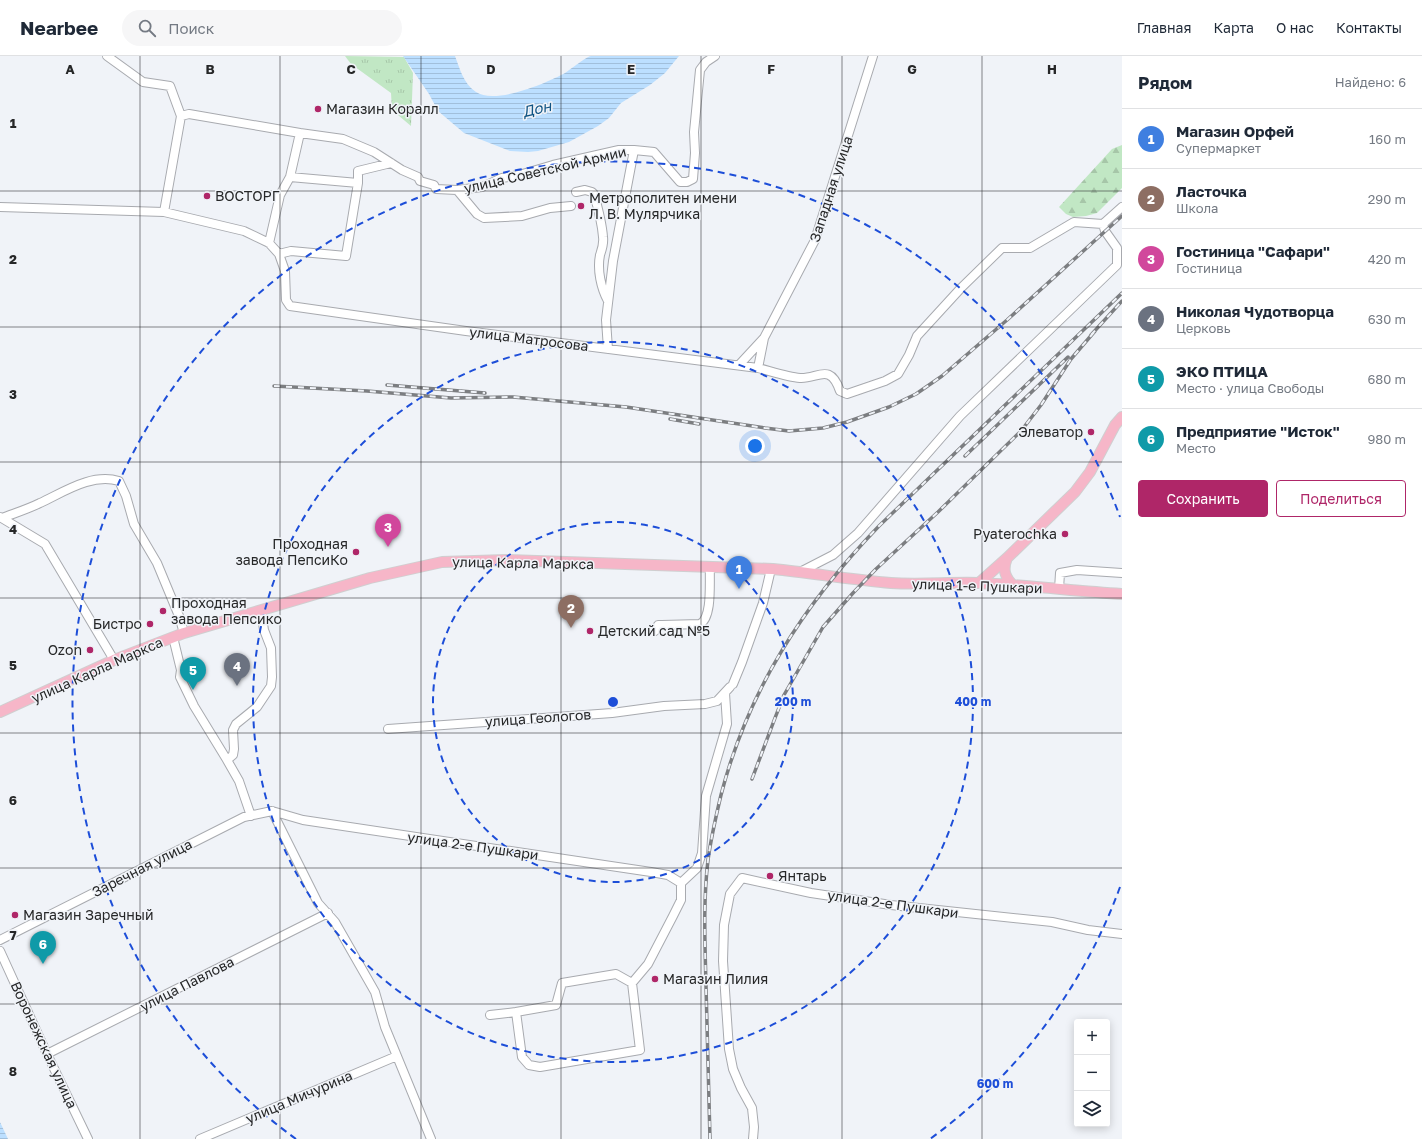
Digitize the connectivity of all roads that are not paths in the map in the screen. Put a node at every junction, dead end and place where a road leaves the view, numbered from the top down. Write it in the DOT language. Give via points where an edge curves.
graph roads {
  1 [pos="108,56"];
  2 [pos="715,56"];
  3 [pos="874,56"];
  4 [pos="181,116"];
  5 [pos="300,134"];
  6 [pos="634,150"];
  7 [pos="391,163"];
  8 [pos="290,177"];
  9 [pos="358,182"];
  10 [pos="456,190"];
  11 [pos="576,192"];
  12 [pos="571,206"];
  13 [pos="0,207"];
  14 [pos="1122,207"];
  15 [pos="164,212"];
  16 [pos="1103,224"];
  17 [pos="603,234"];
  18 [pos="269,243"];
  19 [pos="280,254"];
  20 [pos="612,267"];
  21 [pos="608,301"];
  22 [pos="764,338"];
  23 [pos="608,349"];
  24 [pos="739,365"];
  25 [pos="758,368"];
  26 [pos="1122,417"];
  27 [pos="1,518"];
  28 [pos="1007,558"];
  29 [pos="710,567"];
  30 [pos="771,569"];
  31 [pos="800,572"];
  32 [pos="1122,573"];
  33 [pos="832,577"];
  34 [pos="979,583"];
  35 [pos="1014,586"];
  36 [pos="1059,589"];
  37 [pos="1122,594"];
  38 [pos="261,610"];
  39 [pos="655,631"];
  40 [pos="184,633"];
  41 [pos="173,637"];
  42 [pos="114,660"];
  43 [pos="729,688"];
  44 [pos="0,712"];
  45 [pos="388,729"];
  46 [pos="226,760"];
  47 [pos="268,812"];
  48 [pos="251,816"];
  49 [pos="681,883"];
  50 [pos="328,913"];
  51 [pos="1122,934"];
  52 [pos="0,940"];
  53 [pos="0,951"];
  54 [pos="632,982"];
  55 [pos="516,1012"];
  56 [pos="490,1015"];
  57 [pos="47,1054"];
  58 [pos="397,1056"];
  59 [pos="88,1139"];
  60 [pos="200,1139"];
  61 [pos="431,1139"];
  62 [pos="753,1139"];
  1 -- 4 [label="street" via="143,82 170,86"];
  2 -- 6 [label="street, улица Советской Армии" via="700,70 694,132 693,179 680,182 654,152"];
  3 -- 22 [label="street, Западная улица" via="816,240"];
  4 -- 5 [label="street, улица Советской Армии" via="189,114"];
  4 -- 15 [label="street"];
  5 -- 7 [label="street, улица Советской Армии" via="343,139 374,152"];
  5 -- 8 [label="street"];
  6 -- 10 [label="street, улица Советской Армии" via="619,150 502,178 482,187"];
  6 -- 20 [label="street"];
  7 -- 9 [label="street" via="358,171"];
  7 -- 10 [label="street, улица Советской Армии" via="418,177 420,181 434,184 436,189"];
  8 -- 9 [label="street"];
  8 -- 18 [label="street" via="280,195"];
  9 -- 19 [label="street" via="346,256 291,251"];
  10 -- 12 [label="street, улица Советской Армии" via="484,218 522,216 550,208"];
  11 -- 17 [label="street" via="586,190 594,194"];
  13 -- 15 [label="street"];
  14 -- 16 [label="street"];
  15 -- 18 [label="street" via="244,231"];
  16 -- 25 [label="street, улица Матросова" via="1074,222 1030,248 1002,248 917,336 898,374 885,381 847,394 840,391 837,382 829,375 800,378"];
  16 -- 31 [label="street" via="1117,248 1117,265 960,416 858,533 833,555"];
  17 -- 20 [label="street"];
  17 -- 21 [label="street" via="599,264 602,285"];
  18 -- 19 [label="street"];
  19 -- 23 [label="street, улица Матросова" via="285,271 286,300 290,306"];
  20 -- 21 [label="street"];
  21 -- 23 [label="street"];
  22 -- 24 [label="street"];
  22 -- 25 [label="street"];
  23 -- 24 [label="street, улица Матросова"];
  24 -- 25 [label="street, улица Матросова"];
  26 -- 28 [label="main road" via="1114,425 1075,492"];
  27 -- 40 [label="street" via="93,480 110,478 119,481 134,524 157,563"];
  27 -- 42 [label="street" via="45,544"];
  28 -- 34 [label="main road"];
  28 -- 35 [label="main road" via="1005,576"];
  29 -- 30 [label="main road, улица Карла Маркса"];
  29 -- 38 [label="main road, улица Карла Маркса" via="507,560 442,562 378,576"];
  29 -- 39 [label="street" via="708,612 704,622 658,625"];
  30 -- 31 [label="main road, улица Карла Маркса"];
  30 -- 43 [label="street" via="763,603 742,662"];
  31 -- 33 [label="main road, улица Карла Маркса"];
  32 -- 36 [label="street" via="1077,570 1060,573"];
  33 -- 34 [label="main road, улица 1-е Пушкари" via="893,583"];
  34 -- 35 [label="main road, улица 1-е Пушкари"];
  35 -- 36 [label="main road, улица 1-е Пушкари"];
  36 -- 37 [label="main road, улица 1-е Пушкари"];
  38 -- 40 [label="main road, улица Карла Маркса"];
  38 -- 46 [label="street" via="264,630 271,648 271,686 257,707 236,724 233,755"];
  40 -- 41 [label="main road, улица Карла Маркса"];
  41 -- 42 [label="main road, улица Карла Маркса"];
  41 -- 46 [label="street" via="181,670 180,677"];
  42 -- 44 [label="main road, улица Карла Маркса"];
  43 -- 45 [label="street, улица Геологов" via="717,701 705,704"];
  43 -- 49 [label="street" via="727,724 706,796 702,853 697,868"];
  46 -- 48 [label="street" via="239,781"];
  47 -- 48 [label="street, Заречная улица"];
  47 -- 49 [label="street, улица 2-е Пушкари" via="303,820 651,872 668,875"];
  47 -- 50 [label="street" via="318,903"];
  48 -- 52 [label="street, Заречная улица" via="244,817"];
  49 -- 54 [label="street" via="681,900 674,916 648,964"];
  50 -- 57 [label="street, улица Павлова"];
  50 -- 58 [label="street" via="375,992"];
  51 -- 62 [label="street, улица 2-е Пушкари" via="1052,922 811,894 742,878 730,894 724,925 723,961 729,1049 740,1088 752,1108"];
  53 -- 57 [label="street, Воронежская улица"];
  54 -- 55 [label="street" via="616,974 562,983 556,1005"];
  54 -- 55 [label="street" via="640,1050 540,1067 529,1065 522,1057"];
  55 -- 56 [label="street"];
  57 -- 59 [label="street, Воронежская улица"];
  58 -- 60 [label="street, улица Мичурина"];
  58 -- 61 [label="street"];
}
